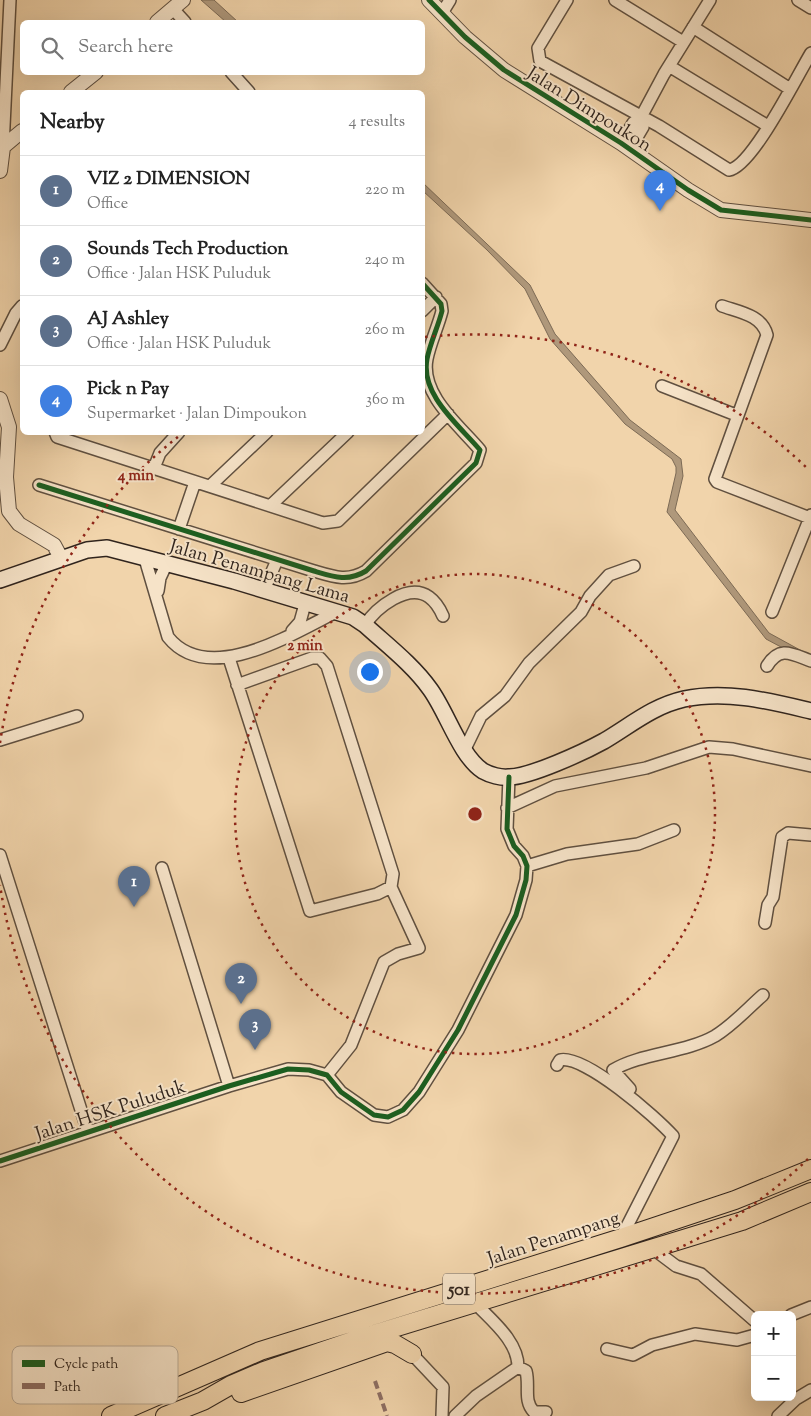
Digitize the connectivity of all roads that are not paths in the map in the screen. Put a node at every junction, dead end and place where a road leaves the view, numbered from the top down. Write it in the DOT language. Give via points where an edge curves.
graph roads {
  1 [pos="10,0"];
  2 [pos="429,0"];
  3 [pos="450,0"];
  4 [pos="568,0"];
  5 [pos="615,0"];
  6 [pos="710,0"];
  7 [pos="798,0"];
  8 [pos="178,4"];
  9 [pos="811,8"];
  10 [pos="442,13"];
  11 [pos="159,20"];
  12 [pos="184,20"];
  13 [pos="693,27"];
  14 [pos="683,42"];
  15 [pos="811,53"];
  16 [pos="669,66"];
  17 [pos="92,75"];
  18 [pos="233,75"];
  19 [pos="790,89"];
  20 [pos="74,90"];
  21 [pos="247,90"];
  22 [pos="641,117"];
  23 [pos="768,126"];
  24 [pos="20,133"];
  25 [pos="3,146"];
  26 [pos="625,146"];
  27 [pos="0,170"];
  28 [pos="811,220"];
  29 [pos="425,286"];
  30 [pos="436,297"];
  31 [pos="722,306"];
  32 [pos="20,308"];
  33 [pos="425,309"];
  34 [pos="0,345"];
  35 [pos="425,357"];
  36 [pos="425,366"];
  37 [pos="662,386"];
  38 [pos="0,399"];
  39 [pos="448,414"];
  40 [pos="736,415"];
  41 [pos="56,435"];
  42 [pos="172,435"];
  43 [pos="264,435"];
  44 [pos="345,435"];
  45 [pos="154,468"];
  46 [pos="195,482"];
  47 [pos="39,485"];
  48 [pos="210,486"];
  49 [pos="270,506"];
  50 [pos="810,516"];
  51 [pos="180,529"];
  52 [pos="62,558"];
  53 [pos="145,559"];
  54 [pos="277,560"];
  55 [pos="166,565"];
  56 [pos="634,566"];
  57 [pos="0,580"];
  58 [pos="264,590"];
  59 [pos="157,595"];
  60 [pos="305,604"];
  61 [pos="336,612"];
  62 [pos="772,612"];
  63 [pos="444,616"];
  64 [pos="365,625"];
  65 [pos="290,634"];
  66 [pos="229,658"];
  67 [pos="811,661"];
  68 [pos="767,666"];
  69 [pos="237,685"];
  70 [pos="811,711"];
  71 [pos="77,716"];
  72 [pos="0,740"];
  73 [pos="464,751"];
  74 [pos="811,766"];
  75 [pos="509,778"];
  76 [pos="507,808"];
  77 [pos="674,830"];
  78 [pos="811,835"];
  79 [pos="0,855"];
  80 [pos="527,866"];
  81 [pos="162,868"];
  82 [pos="391,887"];
  83 [pos="766,923"];
  84 [pos="763,995"];
  85 [pos="557,1065"];
  86 [pos="326,1075"];
  87 [pos="229,1086"];
  88 [pos="667,1129"];
  89 [pos="88,1132"];
  90 [pos="0,1161"];
  91 [pos="811,1169"];
  92 [pos="811,1192"];
  93 [pos="621,1238"];
  94 [pos="652,1248"];
  95 [pos="475,1303"];
  96 [pos="811,1307"];
  97 [pos="796,1313"];
  98 [pos="438,1314"];
  99 [pos="751,1318"];
  100 [pos="751,1337"];
  101 [pos="607,1349"];
  102 [pos="412,1354"];
  103 [pos="518,1367"];
  104 [pos="200,1378"];
  105 [pos="230,1385"];
  106 [pos="178,1387"];
  107 [pos="811,1390"];
  108 [pos="203,1401"];
  109 [pos="139,1404"];
  110 [pos="546,1412"];
  111 [pos="111,1416"];
  112 [pos="165,1416"];
  113 [pos="442,1416"];
  114 [pos="455,1416"];
  115 [pos="778,1416"];
  1 -- 25 [label="street"];
  2 -- 10 [label="street, Jalan Dimpoukon"];
  3 -- 10 [label="street"];
  4 -- 22 [label="street" via="538,48 540,60"];
  5 -- 14 [label="street"];
  6 -- 13 [label="street"];
  7 -- 9 [label="street"];
  8 -- 11 [label="street"];
  8 -- 12 [label="street"];
  10 -- 26 [label="street, Jalan Dimpoukon" via="504,70"];
  13 -- 14 [label="street"];
  13 -- 19 [label="street"];
  14 -- 16 [label="street"];
  15 -- 19 [label="street"];
  16 -- 22 [label="street"];
  16 -- 23 [label="street"];
  17 -- 20 [label="street"];
  18 -- 21 [label="street"];
  19 -- 23 [label="street"];
  22 -- 23 [label="street" via="729,170 736,169 750,155"];
  22 -- 26 [label="street" via="643,127"];
  24 -- 25 [label="street"];
  25 -- 27 [label="street"];
  26 -- 28 [label="street, Jalan Dimpoukon" via="721,210"];
  29 -- 30 [label="street"];
  30 -- 33 [label="street"];
  30 -- 35 [label="street" via="442,304 442,311"];
  31 -- 40 [label="street" via="757,319 767,335"];
  32 -- 34 [label="street"];
  36 -- 39 [label="street" via="432,390"];
  37 -- 40 [label="street"];
  38 -- 52 [label="street" via="9,427 6,477 9,511 19,524 52,544"];
  39 -- 49 [label="street" via="338,522 322,523"];
  39 -- 54 [label="street" via="480,450 476,463 366,571 346,579"];
  40 -- 50 [label="street" via="715,475 717,482"];
  41 -- 45 [label="street"];
  42 -- 45 [label="street"];
  43 -- 48 [label="street"];
  44 -- 49 [label="street"];
  45 -- 46 [label="street"];
  46 -- 48 [label="street"];
  46 -- 51 [label="street"];
  47 -- 51 [label="street"];
  48 -- 49 [label="street"];
  50 -- 62 [label="street"];
  51 -- 54 [label="street"];
  52 -- 53 [label="main road, Jalan Penampang Lama" via="107,548"];
  52 -- 57 [label="main road, Jalan Penampang Lama"];
  53 -- 55 [label="main road, Jalan Penampang Lama"];
  53 -- 59 [label="street"];
  54 -- 58 [label="street"];
  55 -- 58 [label="main road, Jalan Penampang Lama"];
  55 -- 59 [label="street"];
  56 -- 73 [label="street" via="609,575 581,612 529,663 505,696 481,716"];
  58 -- 60 [label="main road, Jalan Penampang Lama"];
  59 -- 66 [label="street" via="165,630 176,648 187,654"];
  60 -- 61 [label="main road, Jalan Penampang Lama"];
  60 -- 65 [label="street" via="300,622"];
  61 -- 64 [label="main road, Jalan Penampang Lama"];
  61 -- 65 [label="street"];
  63 -- 64 [label="street" via="430,597 415,593 389,602 372,614"];
  64 -- 73 [label="main road, Jalan Penampang Lama" via="429,687"];
  65 -- 66 [label="street"];
  66 -- 69 [label="street"];
  67 -- 68 [label="street" via="782,652 775,654"];
  69 -- 82 [label="street" via="310,910 377,894"];
  69 -- 82 [label="street" via="312,658 320,658 327,666 393,874"];
  70 -- 75 [label="main road" via="745,696 722,694 684,699 653,710 604,741"];
  71 -- 72 [label="street"];
  73 -- 75 [label="main road, Jalan Penampang Lama" via="485,772"];
  74 -- 76 [label="street" via="709,747 646,768 555,786"];
  75 -- 76 [label="street"];
  76 -- 80 [label="street" via="510,838"];
  77 -- 80 [label="street" via="638,844 567,854"];
  78 -- 83 [label="street" via="788,833 782,837"];
  79 -- 89 [label="street"];
  80 -- 86 [label="street" via="516,915 499,953 448,1047 419,1092 403,1110 388,1117 374,1115 341,1092"];
  81 -- 87 [label="street"];
  82 -- 86 [label="street" via="418,948 384,962 351,1045"];
  84 -- 88 [label="street" via="714,1036 662,1055 624,1063 613,1070 662,1119"];
  85 -- 88 [label="street" via="566,1058 590,1068"];
  86 -- 87 [label="street, Jalan HSK Puluduk" via="288,1069"];
  87 -- 89 [label="street, Jalan HSK Puluduk"];
  88 -- 93 [label="street" via="673,1136"];
  89 -- 90 [label="street, Jalan HSK Puluduk"];
  91 -- 93 [label="main road, Jalan Penampang / 501" via="734,1200"];
  92 -- 94 [label="main road, Jalan Penampang / 501" via="742,1221"];
  93 -- 104 [label="main road, Jalan Penampang / 501" via="260,1351"];
  94 -- 95 [label="main road, Jalan Penampang / 501"];
  94 -- 99 [label="street" via="676,1266 701,1274"];
  95 -- 98 [label="main road, Jalan Penampang / 501"];
  95 -- 103 [label="street" via="506,1336 518,1356"];
  96 -- 97 [label="street"];
  98 -- 102 [label="main road" via="410,1336"];
  98 -- 105 [label="main road, Jalan Penampang / 501"];
  100 -- 101 [label="street" via="738,1340 695,1334 652,1345 633,1355"];
  102 -- 108 [label="main road" via="387,1342 230,1396"];
  102 -- 113 [label="street" via="444,1387"];
  103 -- 110 [label="street" via="526,1371 528,1377 528,1404 534,1412"];
  103 -- 114 [label="street" via="476,1396"];
  104 -- 105 [label="main road" via="220,1373 231,1380"];
  104 -- 106 [label="main road, Jalan Penampang / 501"];
  105 -- 108 [label="main road, Jalan Penampang / 501"];
  107 -- 115 [label="street"];
  108 -- 112 [label="main road, Jalan Penampang / 501"];
  109 -- 111 [label="main road, Jalan Penampang / 501"];
}
